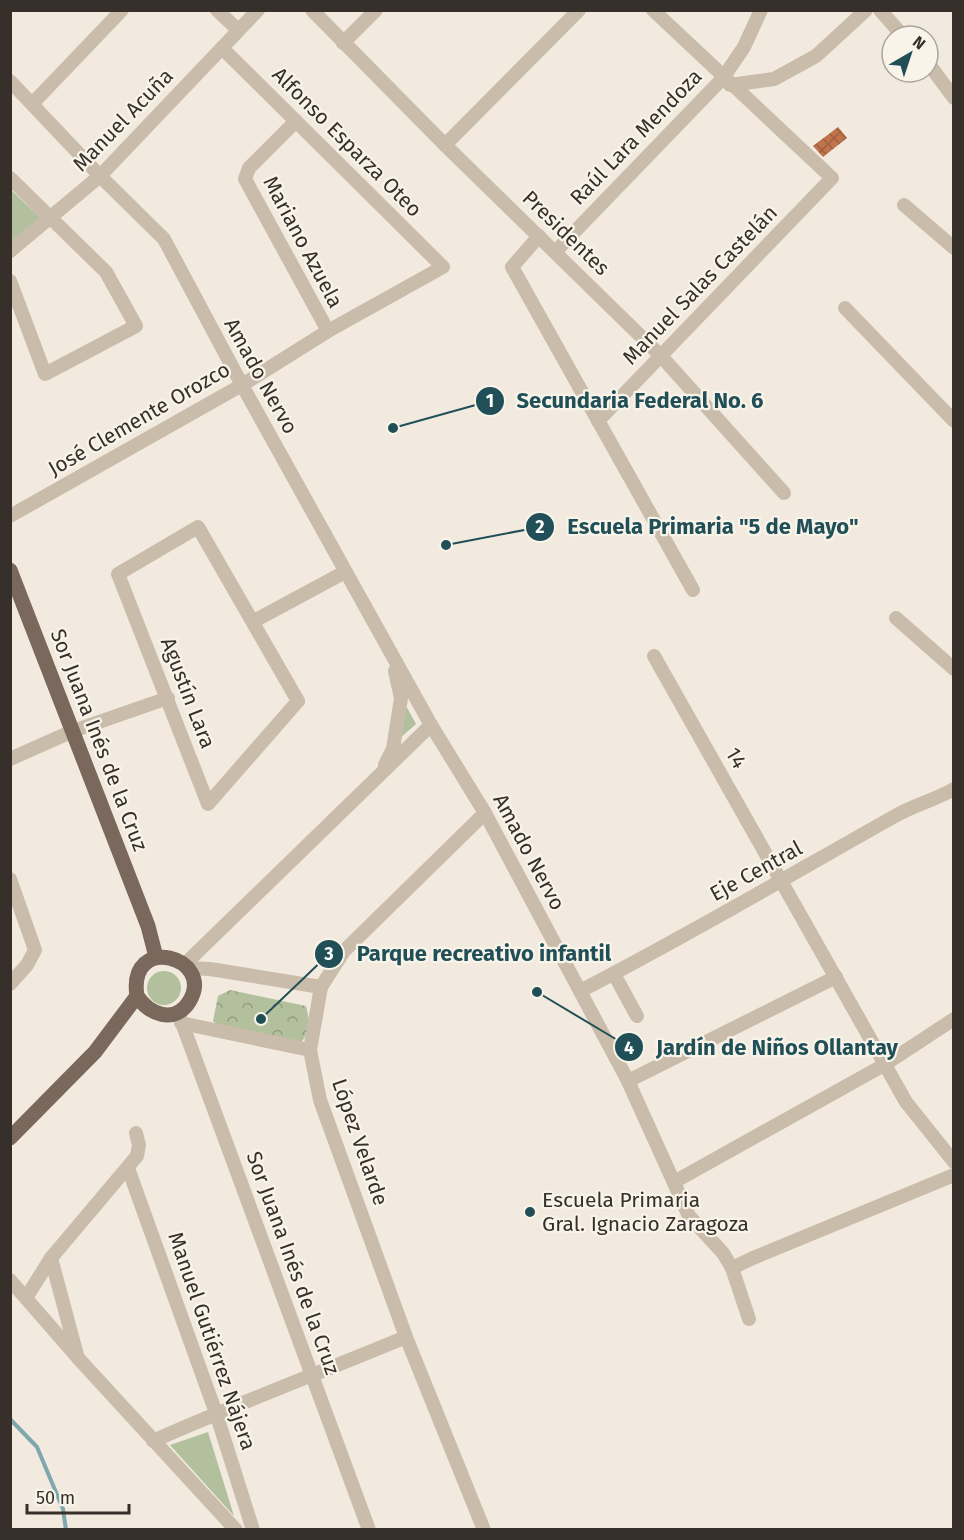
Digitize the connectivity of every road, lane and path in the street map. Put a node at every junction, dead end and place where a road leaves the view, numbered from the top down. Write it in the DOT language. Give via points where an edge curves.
graph roads {
  1 [pos="122,10"];
  2 [pos="217,10"];
  3 [pos="258,10"];
  4 [pos="312,10"];
  5 [pos="376,10"];
  6 [pos="579,10"];
  7 [pos="653,10"];
  8 [pos="760,10"];
  9 [pos="866,10"];
  10 [pos="880,10"];
  11 [pos="892,24"];
  12 [pos="238,30"];
  13 [pos="343,43"];
  14 [pos="222,48"];
  15 [pos="940,79"];
  16 [pos="10,81"];
  17 [pos="727,81"];
  18 [pos="954,98"];
  19 [pos="33,103"];
  20 [pos="296,122"];
  21 [pos="446,145"];
  22 [pos="100,176"];
  23 [pos="10,178"];
  24 [pos="904,205"];
  25 [pos="51,218"];
  26 [pos="539,236"];
  27 [pos="954,248"];
  28 [pos="10,251"];
  29 [pos="555,252"];
  30 [pos="443,267"];
  31 [pos="10,281"];
  32 [pos="844,308"];
  33 [pos="328,331"];
  34 [pos="661,356"];
  35 [pos="242,385"];
  36 [pos="598,421"];
  37 [pos="954,421"];
  38 [pos="784,493"];
  39 [pos="10,516"];
  40 [pos="10,570"];
  41 [pos="345,572"];
  42 [pos="693,590"];
  43 [pos="896,618"];
  44 [pos="254,621"];
  45 [pos="391,654"];
  46 [pos="654,656"];
  47 [pos="954,669"];
  48 [pos="168,698"];
  49 [pos="431,725"];
  50 [pos="73,731"];
  51 [pos="10,759"];
  52 [pos="380,774"];
  53 [pos="954,789"];
  54 [pos="485,813"];
  55 [pos="10,879"];
  56 [pos="782,880"];
  57 [pos="156,957"];
  58 [pos="186,966"];
  59 [pos="614,974"];
  60 [pos="837,977"];
  61 [pos="10,984"];
  62 [pos="321,987"];
  63 [pos="580,992"];
  64 [pos="137,996"];
  65 [pos="637,1016"];
  66 [pos="180,1017"];
  67 [pos="954,1019"];
  68 [pos="310,1050"];
  69 [pos="884,1065"];
  70 [pos="628,1081"];
  71 [pos="136,1133"];
  72 [pos="10,1138"];
  73 [pos="954,1162"];
  74 [pos="128,1168"];
  75 [pos="954,1175"];
  76 [pos="674,1182"];
  77 [pos="51,1258"];
  78 [pos="732,1268"];
  79 [pos="10,1280"];
  80 [pos="26,1298"];
  81 [pos="749,1318"];
  82 [pos="406,1337"];
  83 [pos="78,1358"];
  84 [pos="312,1376"];
  85 [pos="216,1413"];
  86 [pos="153,1441"];
  87 [pos="236,1530"];
  88 [pos="253,1530"];
  89 [pos="369,1530"];
  90 [pos="484,1530"];
  1 -- 19 [label="street"];
  2 -- 12 [label="street"];
  3 -- 12 [label="street, Manuel Acuña"];
  4 -- 13 [label="street, Presidentes"];
  5 -- 13 [label="street"];
  6 -- 21 [label="street"];
  7 -- 17 [label="street"];
  8 -- 17 [label="street"];
  9 -- 17 [label="street" via="816,56 774,79"];
  10 -- 11 [label="street"];
  12 -- 14 [label="street, Manuel Acuña"];
  13 -- 21 [label="street, Presidentes"];
  14 -- 20 [label="street, Alfonso Esparza Oteo"];
  14 -- 22 [label="street, Manuel Acuña"];
  15 -- 18 [label="street"];
  16 -- 19 [label="street, Amado Nervo"];
  17 -- 29 [label="street, Raúl Lara Mendoza"];
  17 -- 34 [label="street, Manuel Salas Castelán" via="832,178"];
  19 -- 22 [label="street, Amado Nervo"];
  20 -- 30 [label="street, Alfonso Esparza Oteo"];
  20 -- 33 [label="street, Mariano Azuela" via="249,168 245,179"];
  21 -- 26 [label="street, Presidentes"];
  22 -- 25 [label="street, Manuel Acuña"];
  22 -- 35 [label="street, Amado Nervo" via="164,239"];
  23 -- 25 [label="street"];
  24 -- 27 [label="street"];
  25 -- 28 [label="street, Manuel Acuña"];
  25 -- 31 [label="street" via="106,272 136,326 45,374"];
  26 -- 29 [label="street, Presidentes"];
  26 -- 36 [label="street" via="512,267"];
  29 -- 34 [label="street, Presidentes"];
  30 -- 33 [label="street, José Clemente Orozco"];
  32 -- 37 [label="street"];
  33 -- 35 [label="street, José Clemente Orozco"];
  34 -- 36 [label="street, Manuel Salas Castelán"];
  34 -- 38 [label="street, Presidentes"];
  35 -- 39 [label="street, José Clemente Orozco"];
  35 -- 41 [label="street, Amado Nervo"];
  36 -- 42 [label="street"];
  40 -- 50 [label="main road, Sor Juana Inés de la Cruz"];
  41 -- 44 [label="street"];
  41 -- 45 [label="street, Amado Nervo"];
  43 -- 47 [label="street"];
  44 -- 48 [label="street, Agustín Lara" via="198,527 118,574"];
  44 -- 48 [label="street, Agustín Lara" via="298,701 208,804"];
  45 -- 49 [label="street, Amado Nervo"];
  45 -- 52 [label="street" via="401,698 393,749"];
  46 -- 56 [label="street, 14"];
  48 -- 50 [label="street"];
  49 -- 52 [label="street"];
  49 -- 54 [label="street, Amado Nervo"];
  50 -- 51 [label="street"];
  50 -- 57 [label="main road, Sor Juana Inés de la Cruz" via="148,926"];
  52 -- 58 [label="street"];
  53 -- 56 [label="street, Eje Central" via="899,814"];
  54 -- 62 [label="street, López Velarde" via="344,951"];
  54 -- 63 [label="street, Amado Nervo"];
  55 -- 61 [label="street" via="35,951"];
  56 -- 59 [label="street, Eje Central"];
  56 -- 60 [label="street, 14"];
  57 -- 58 [label="main road" via="176,958"];
  57 -- 64 [label="main road" via="138,972"];
  58 -- 62 [label="street"];
  58 -- 66 [label="main road" via="194,988"];
  59 -- 63 [label="street, Eje Central"];
  59 -- 65 [label="street"];
  60 -- 69 [label="street, 14"];
  60 -- 70 [label="street"];
  62 -- 68 [label="street, López Velarde"];
  63 -- 70 [label="street, Amado Nervo"];
  64 -- 66 [label="main road" via="153,1013"];
  64 -- 72 [label="main road" via="95,1052"];
  66 -- 68 [label="street"];
  66 -- 84 [label="street, Sor Juana Inés de la Cruz"];
  67 -- 69 [label="street"];
  68 -- 82 [label="street, López Velarde" via="320,1100"];
  69 -- 73 [label="street, 14" via="906,1102"];
  69 -- 76 [label="street"];
  70 -- 76 [label="street, Amado Nervo"];
  71 -- 74 [label="street" via="137,1156"];
  74 -- 77 [label="street"];
  74 -- 85 [label="street, Manuel Gutiérrez Nájera"];
  75 -- 78 [label="street"];
  76 -- 78 [label="street, Amado Nervo" via="689,1216"];
  77 -- 80 [label="street"];
  77 -- 83 [label="street"];
  78 -- 81 [label="street, Amado Nervo"];
  79 -- 80 [label="street"];
  80 -- 83 [label="street"];
  82 -- 84 [label="street"];
  82 -- 90 [label="street, López Velarde"];
  83 -- 86 [label="street"];
  84 -- 85 [label="street"];
  84 -- 89 [label="street, Sor Juana Inés de la Cruz"];
  85 -- 86 [label="street"];
  85 -- 88 [label="street, Manuel Gutiérrez Nájera"];
  86 -- 87 [label="street"];
}
